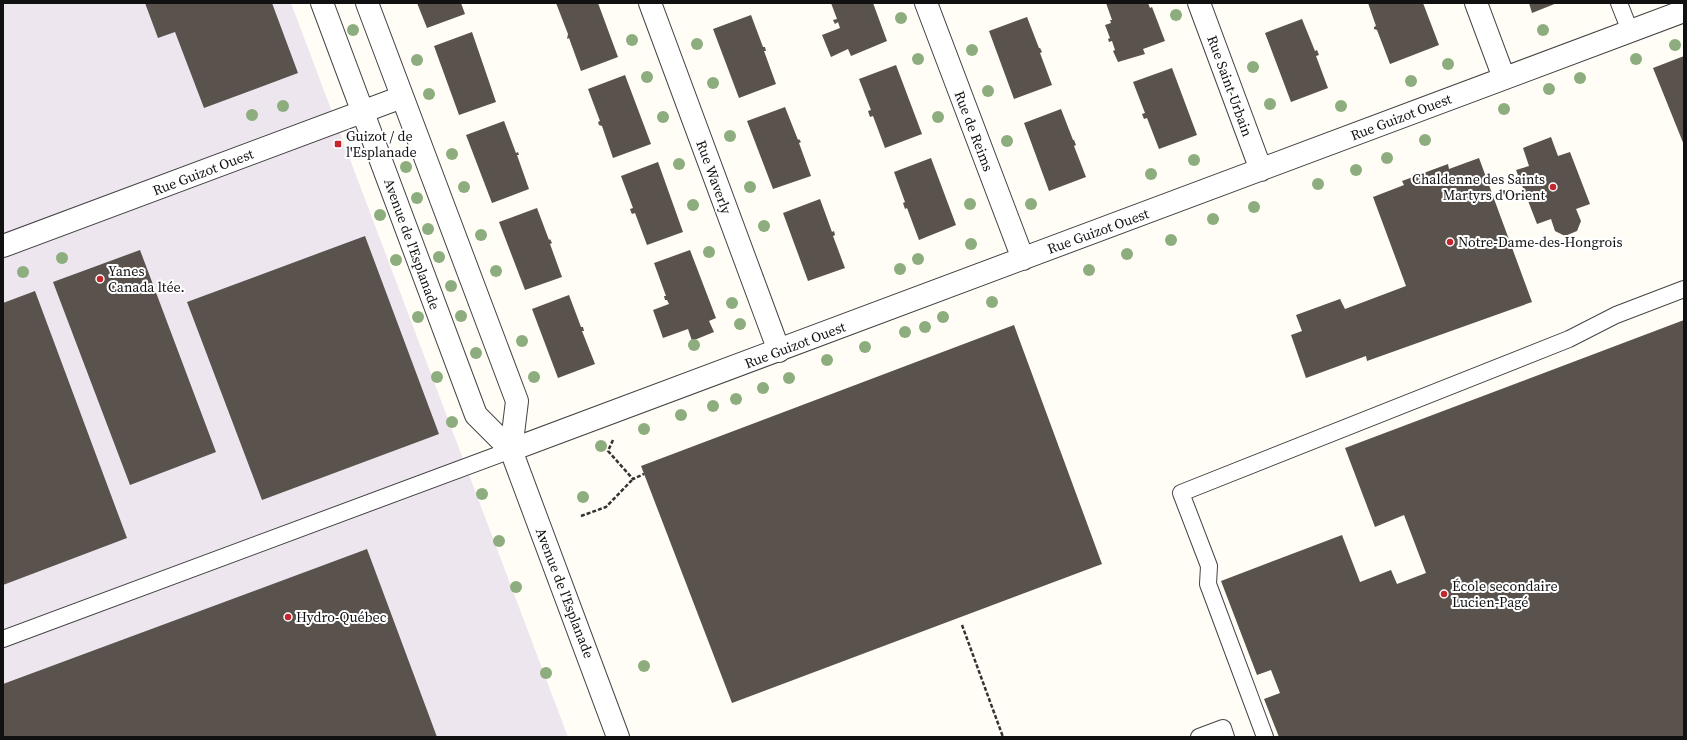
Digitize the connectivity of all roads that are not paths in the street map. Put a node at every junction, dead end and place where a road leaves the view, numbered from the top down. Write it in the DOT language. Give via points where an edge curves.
graph roads {
  1 [pos="322,3"];
  2 [pos="367,3"];
  3 [pos="650,3"];
  4 [pos="926,3"];
  5 [pos="1199,3"];
  6 [pos="1476,3"];
  7 [pos="1619,3"];
  8 [pos="1684,11"];
  9 [pos="1630,31"];
  10 [pos="1504,78"];
  11 [pos="402,97"];
  12 [pos="362,112"];
  13 [pos="1261,170"];
  14 [pos="3,246"];
  15 [pos="1023,259"];
  16 [pos="1684,289"];
  17 [pos="779,351"];
  18 [pos="512,450"];
  19 [pos="3,639"];
  20 [pos="618,737"];
  21 [pos="1199,737"];
  22 [pos="1226,737"];
  23 [pos="1265,737"];
  1 -- 12 [label="street, Avenue de l'Esplanade"];
  2 -- 11 [label="street, Avenue de l'Esplanade"];
  3 -- 17 [label="street, Rue Waverly"];
  4 -- 15 [label="street, Rue de Reims"];
  5 -- 13 [label="street, Rue Saint-Urbain"];
  6 -- 10 [label="street"];
  7 -- 9 [label="lane"];
  8 -- 9 [label="street, Rue Guizot Ouest"];
  9 -- 10 [label="street, Rue Guizot Ouest"];
  10 -- 13 [label="street, Rue Guizot Ouest"];
  11 -- 12 [label="street, Rue Guizot Ouest"];
  11 -- 18 [label="street, Avenue de l'Esplanade" via="518,401"];
  12 -- 14 [label="street, Rue Guizot Ouest"];
  12 -- 18 [label="street, Avenue de l'Esplanade" via="476,415"];
  13 -- 15 [label="street, Rue Guizot Ouest"];
  15 -- 17 [label="street, Rue Guizot Ouest"];
  16 -- 23 [label="lane" via="1616,315 1569,339 1181,493 1209,566 1208,584"];
  17 -- 18 [label="street, Rue Guizot Ouest"];
  18 -- 19 [label="lane"];
  18 -- 20 [label="street, Avenue de l'Esplanade"];
  21 -- 22 [label="lane" via="1223,728"];
}
